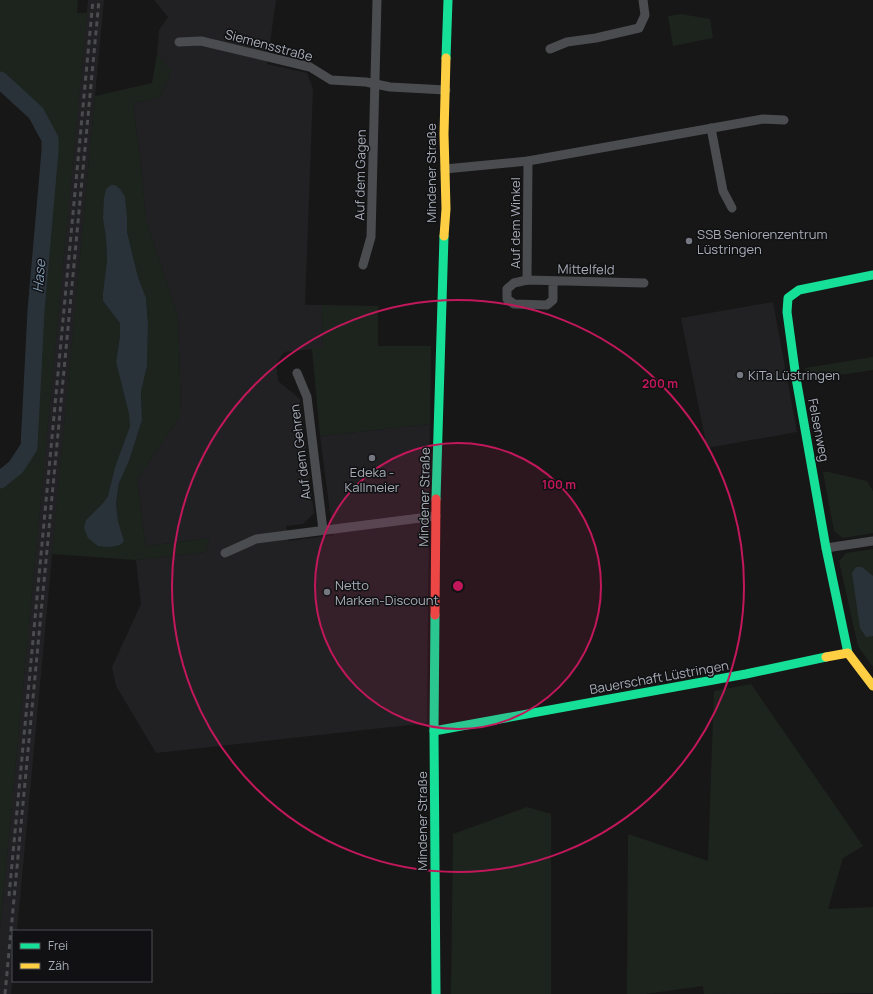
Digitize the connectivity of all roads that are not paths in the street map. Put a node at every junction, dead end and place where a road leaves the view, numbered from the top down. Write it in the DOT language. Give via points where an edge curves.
graph roads {
  1 [pos="377,0"];
  2 [pos="448,0"];
  3 [pos="643,0"];
  4 [pos="179,42"];
  5 [pos="550,49"];
  6 [pos="375,84"];
  7 [pos="446,90"];
  8 [pos="784,120"];
  9 [pos="712,128"];
  10 [pos="528,161"];
  11 [pos="445,169"];
  12 [pos="732,208"];
  13 [pos="363,265"];
  14 [pos="873,275"];
  15 [pos="527,280"];
  16 [pos="553,281"];
  17 [pos="644,283"];
  18 [pos="297,373"];
  19 [pos="436,516"];
  20 [pos="323,530"];
  21 [pos="873,541"];
  22 [pos="826,548"];
  23 [pos="225,553"];
  24 [pos="848,653"];
  25 [pos="873,686"];
  26 [pos="434,731"];
  27 [pos="436,994"];
  1 -- 6 [label="street, Auf dem Gagen"];
  2 -- 7 [label="main road, Mindener Straße"];
  3 -- 5 [label="street" via="645,15 639,28 567,42"];
  4 -- 6 [label="street, Siemensstraße" via="201,41 310,67 331,80"];
  6 -- 7 [label="street, Siemensstraße"];
  6 -- 13 [label="street, Auf dem Gagen" via="371,237"];
  7 -- 11 [label="main road, Mindener Straße"];
  8 -- 9 [label="street, Auf dem Winkel" via="763,119"];
  9 -- 10 [label="street, Auf dem Winkel"];
  9 -- 12 [label="street" via="723,191"];
  10 -- 11 [label="street, Auf dem Winkel"];
  10 -- 15 [label="street, Auf dem Winkel"];
  11 -- 19 [label="main road, Mindener Straße" via="446,209"];
  14 -- 22 [label="main road, Felsenweg" via="799,290 788,298 787,312 796,378"];
  15 -- 16 [label="street, Mittelfeld"];
  15 -- 16 [label="street, Auf dem Winkel" via="514,283 508,289 507,300 514,304 547,305 553,300"];
  16 -- 17 [label="street, Mittelfeld"];
  18 -- 20 [label="street, Auf dem Gehren" via="307,397"];
  19 -- 20 [label="street"];
  19 -- 26 [label="main road, Mindener Straße"];
  20 -- 23 [label="street" via="256,539"];
  21 -- 22 [label="street"];
  22 -- 24 [label="main road, Felsenweg"];
  24 -- 25 [label="main road"];
  24 -- 26 [label="main road, Bauerschaft Lüstringen"];
  26 -- 27 [label="main road, Mindener Straße"];
}
